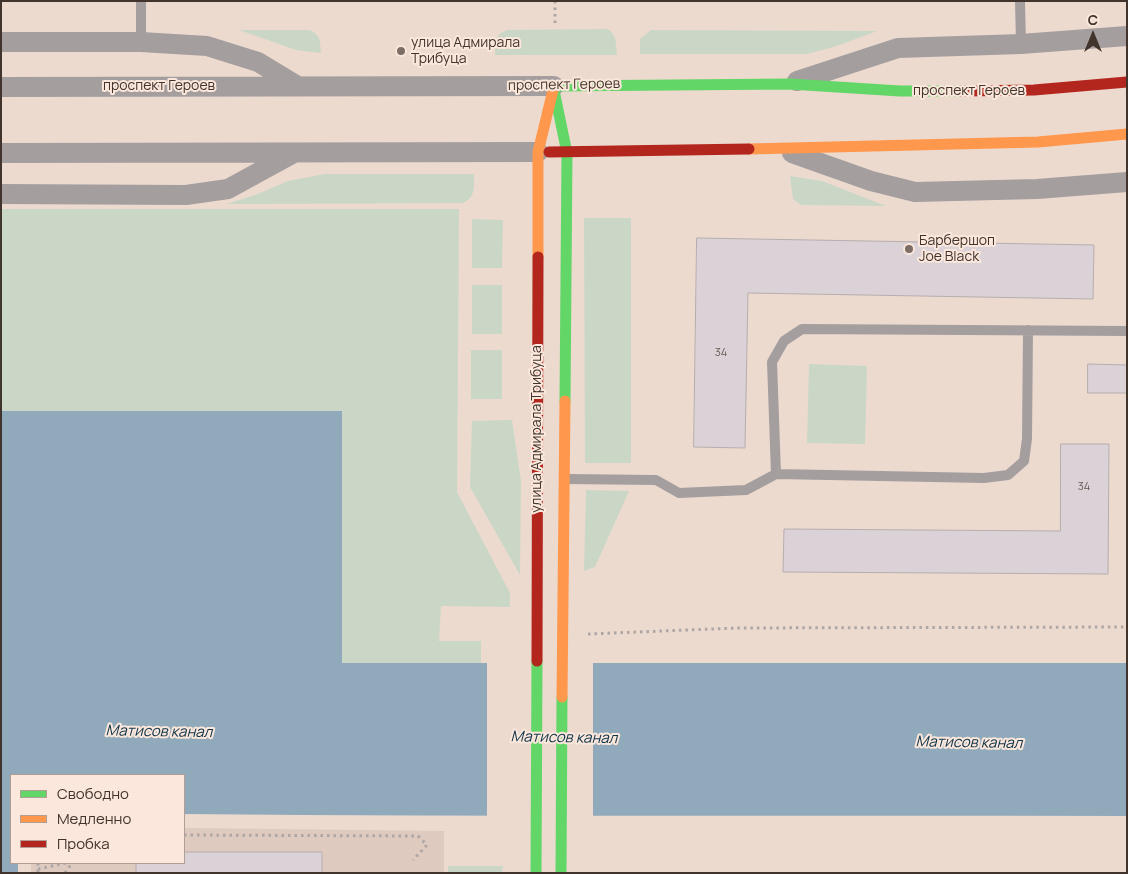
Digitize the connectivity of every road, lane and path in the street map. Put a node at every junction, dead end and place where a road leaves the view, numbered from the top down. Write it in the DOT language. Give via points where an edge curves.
graph roads {
  1 [pos="141,1"];
  2 [pos="555,1"];
  3 [pos="1020,1"];
  4 [pos="555,23"];
  5 [pos="1127,36"];
  6 [pos="1,42"];
  7 [pos="141,42"];
  8 [pos="1021,44"];
  9 [pos="1127,82"];
  10 [pos="790,84"];
  11 [pos="298,86"];
  12 [pos="554,86"];
  13 [pos="1,87"];
  14 [pos="1127,134"];
  15 [pos="785,150"];
  16 [pos="296,152"];
  17 [pos="538,152"];
  18 [pos="1,153"];
  19 [pos="567,153"];
  20 [pos="1127,182"];
  21 [pos="1,194"];
  22 [pos="1028,330"];
  23 [pos="1127,331"];
  24 [pos="776,474"];
  25 [pos="564,479"];
  26 [pos="1127,627"];
  27 [pos="582,634"];
  28 [pos="185,835"];
  29 [pos="413,860"];
  30 [pos="62,864"];
  31 [pos="38,871"];
  32 [pos="536,873"];
  33 [pos="561,873"];
  1 -- 7 [label="lane"];
  2 -- 4 [label="path"];
  3 -- 8 [label="lane"];
  5 -- 8 [label="street"];
  6 -- 7 [label="street"];
  7 -- 11 [label="street" via="207,46 258,62"];
  8 -- 10 [label="street" via="898,48"];
  9 -- 10 [label="street, проспект Героев" via="1034,90 910,91"];
  10 -- 12 [label="street, проспект Героев"];
  11 -- 12 [label="street, проспект Героев"];
  11 -- 13 [label="street, проспект Героев"];
  12 -- 17 [label="street, улица Адмирала Трибуца"];
  12 -- 19 [label="street, улица Адмирала Трибуца"];
  14 -- 15 [label="street" via="1038,142"];
  15 -- 19 [label="street"];
  15 -- 20 [label="street" via="871,181 914,192 1037,189"];
  16 -- 17 [label="street"];
  16 -- 18 [label="street"];
  16 -- 21 [label="street" via="228,189 186,195"];
  17 -- 19 [label="street"];
  17 -- 32 [label="street, улица Адмирала Трибуца"];
  19 -- 25 [label="street, улица Адмирала Трибуца"];
  22 -- 23 [label="lane"];
  22 -- 24 [label="lane" via="802,329 784,341 772,362"];
  22 -- 24 [label="lane" via="1024,461 1008,475 984,478"];
  24 -- 25 [label="lane" via="746,490 679,493 656,480"];
  25 -- 33 [label="street, улица Адмирала Трибуца"];
  26 -- 27 [label="path" via="737,628"];
  28 -- 29 [label="path" via="418,836 427,845"];
  30 -- 31 [label="path"];
}
